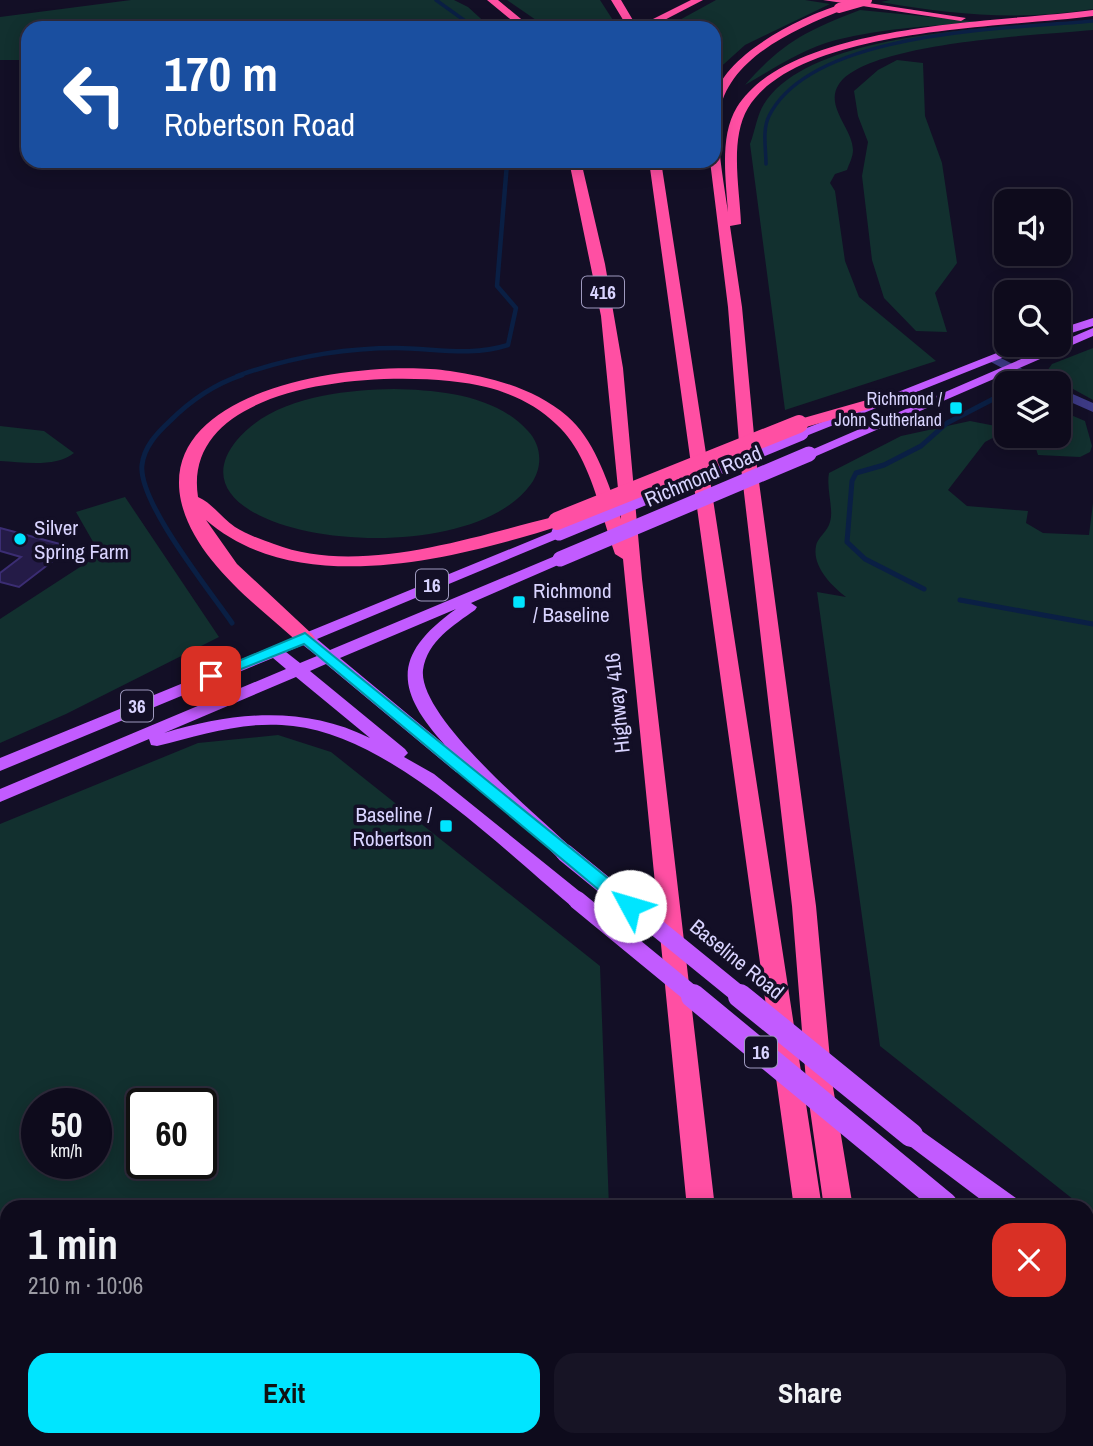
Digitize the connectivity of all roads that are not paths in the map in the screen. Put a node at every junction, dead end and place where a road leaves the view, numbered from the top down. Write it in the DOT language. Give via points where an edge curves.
graph roads {
  1 [pos="492,0"];
  2 [pos="616,0"];
  3 [pos="698,0"];
  4 [pos="828,0"];
  5 [pos="867,0"];
  6 [pos="1093,13"];
  7 [pos="1071,17"];
  8 [pos="518,21"];
  9 [pos="629,21"];
  10 [pos="652,21"];
  11 [pos="721,89"];
  12 [pos="577,168"];
  13 [pos="583,168"];
  14 [pos="656,168"];
  15 [pos="717,168"];
  16 [pos="584,193"];
  17 [pos="735,307"];
  18 [pos="1093,322"];
  19 [pos="1071,329"];
  20 [pos="1093,332"];
  21 [pos="1000,357"];
  22 [pos="995,359"];
  23 [pos="1011,370"];
  24 [pos="1071,398"];
  25 [pos="887,400"];
  26 [pos="1093,408"];
  27 [pos="189,494"];
  28 [pos="558,527"];
  29 [pos="534,570"];
  30 [pos="633,579"];
  31 [pos="305,638"];
  32 [pos="275,651"];
  33 [pos="329,657"];
  34 [pos="298,670"];
  35 [pos="0,765"];
  36 [pos="34,782"];
  37 [pos="436,785"];
  38 [pos="0,796"];
  39 [pos="565,853"];
  40 [pos="700,1200"];
  41 [pos="807,1200"];
  42 [pos="838,1200"];
  43 [pos="940,1200"];
  44 [pos="1000,1200"];
  1 -- 8 [label="highway"];
  2 -- 9 [label="highway"];
  3 -- 10 [label="highway"];
  4 -- 7 [label="highway" via="953,17"];
  5 -- 11 [label="highway, bridge" via="788,30 752,54"];
  6 -- 7 [label="highway"];
  7 -- 17 [label="highway" via="876,39 810,57 761,83 743,105 736,126"];
  12 -- 16 [label="highway"];
  13 -- 16 [label="highway"];
  14 -- 41 [label="highway"];
  15 -- 17 [label="highway"];
  16 -- 30 [label="highway, Highway 416 / 416" via="606,304 628,481"];
  17 -- 42 [label="highway" via="820,1081"];
  18 -- 19 [label="main road"];
  20 -- 23 [label="main road, Richmond Road / 16"];
  21 -- 22 [label="main road"];
  22 -- 23 [label="street"];
  22 -- 25 [label="main road"];
  23 -- 29 [label="main road, Richmond Road / 16, bridge"];
  24 -- 26 [label="street"];
  25 -- 28 [label="highway, bridge" via="800,429"];
  27 -- 28 [label="highway" via="214,520 242,536 296,554 344,560 423,557"];
  27 -- 30 [label="highway" via="189,470 204,436 225,417 271,394 323,380 377,373 478,381 536,402 568,427 595,478"];
  27 -- 31 [label="highway" via="202,528 227,565"];
  28 -- 31 [label="main road, 16"];
  29 -- 33 [label="main road, Richmond Road / 16"];
  29 -- 39 [label="main road" via="440,626 417,660 415,685 422,706 452,743"];
  30 -- 40 [label="highway, Highway 416 / 416"];
  31 -- 32 [label="main road, 16"];
  31 -- 33 [label="main road, Baseline Road / 16"];
  32 -- 34 [label="main road, 16"];
  32 -- 35 [label="main road, 36"];
  33 -- 34 [label="main road, 36"];
  33 -- 39 [label="main road, Baseline Road / 16"];
  34 -- 36 [label="main road, 36"];
  34 -- 37 [label="main road, 16"];
  36 -- 37 [label="main road" via="207,725 261,719 336,730"];
  36 -- 38 [label="main road, 36"];
  37 -- 43 [label="main road, 16, bridge"];
  39 -- 44 [label="main road, Baseline Road / 16, bridge" via="911,1135"];
}
